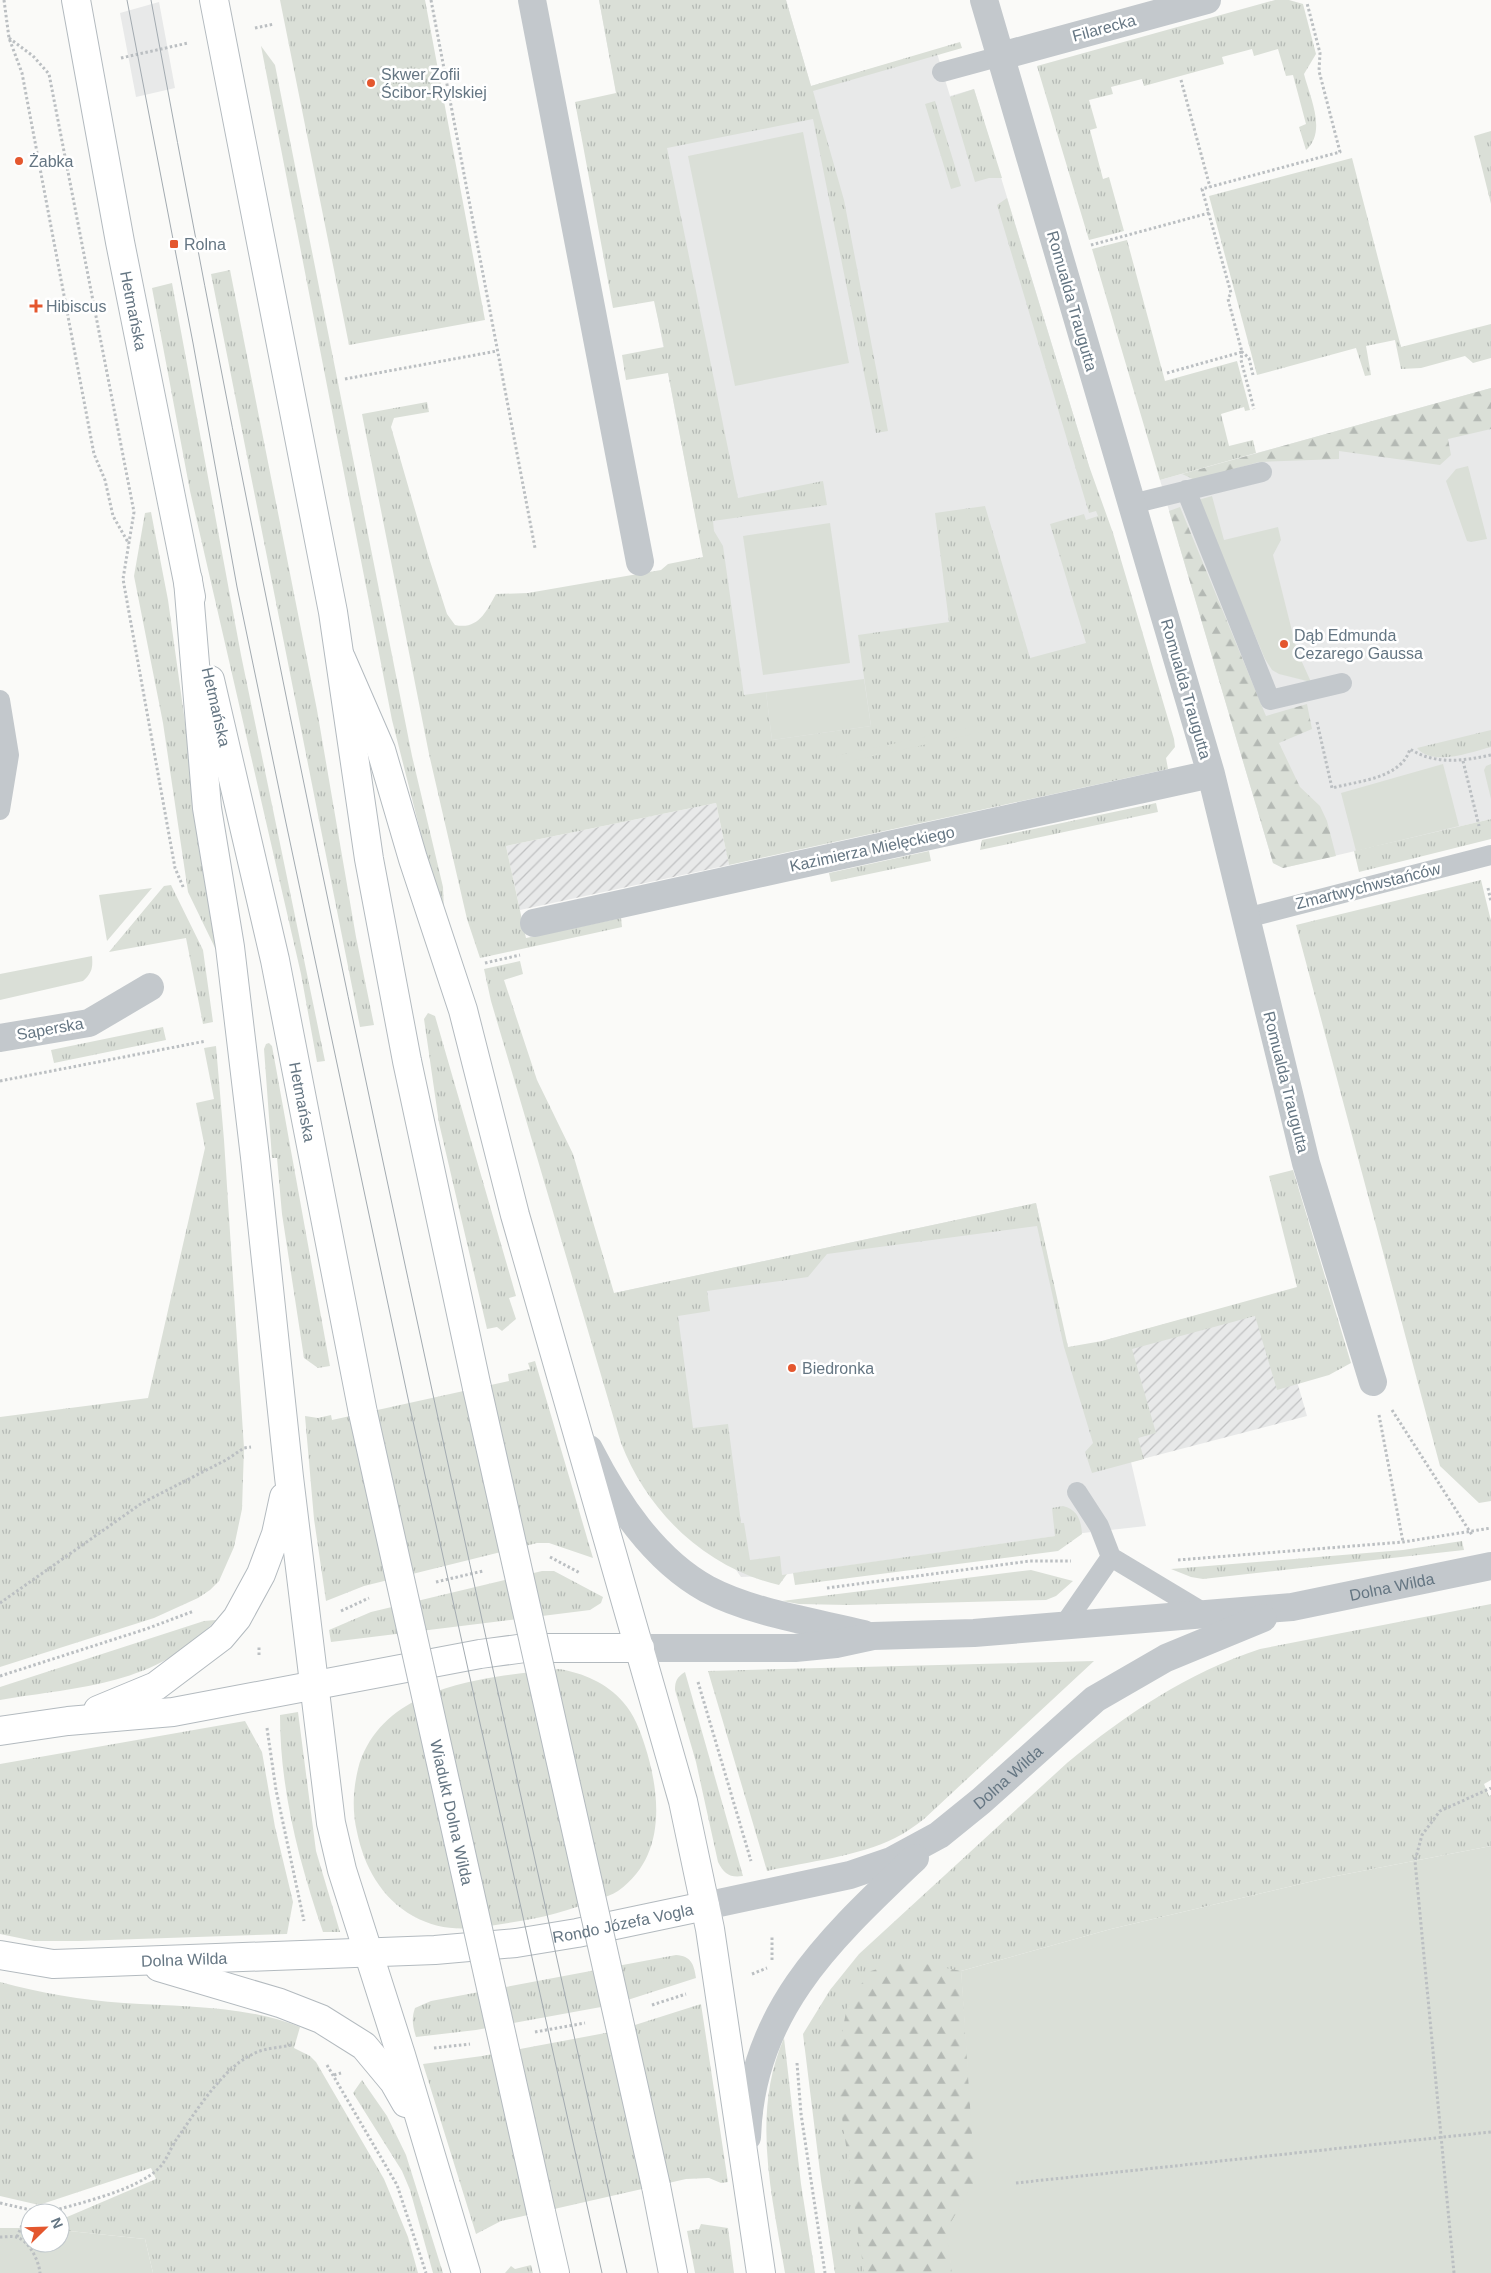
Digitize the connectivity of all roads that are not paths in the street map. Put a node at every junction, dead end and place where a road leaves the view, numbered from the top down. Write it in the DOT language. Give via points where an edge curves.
graph roads {
  1 [pos="76,0"];
  2 [pos="214,0"];
  3 [pos="229,0"];
  4 [pos="532,0"];
  5 [pos="984,0"];
  6 [pos="1207,0"];
  7 [pos="221,36"];
  8 [pos="1001,56"];
  9 [pos="942,72"];
  10 [pos="1262,472"];
  11 [pos="1186,490"];
  12 [pos="1132,504"];
  13 [pos="640,562"];
  14 [pos="188,580"];
  15 [pos="341,658"];
  16 [pos="1342,683"];
  17 [pos="0,700"];
  18 [pos="1211,774"];
  19 [pos="0,810"];
  20 [pos="1491,855"];
  21 [pos="1246,918"];
  22 [pos="534,923"];
  23 [pos="150,988"];
  24 [pos="0,1038"];
  25 [pos="1373,1382"];
  26 [pos="363,1413"];
  27 [pos="577,1424"];
  28 [pos="289,1477"];
  29 [pos="1077,1492"];
  30 [pos="1111,1557"];
  31 [pos="1485,1568"];
  32 [pos="1292,1607"];
  33 [pos="1206,1614"];
  34 [pos="1064,1625"];
  35 [pos="873,1636"];
  36 [pos="640,1648"];
  37 [pos="314,1687"];
  38 [pos="68,1721"];
  39 [pos="0,1731"];
  40 [pos="939,1835"];
  41 [pos="706,1906"];
  42 [pos="368,1953"];
  43 [pos="0,1955"];
  44 [pos="138,1961"];
  45 [pos="429,2149"];
  46 [pos="746,2159"];
  47 [pos="466,2273"];
  48 [pos="555,2273"];
  49 [pos="673,2273"];
  50 [pos="761,2273"];
  1 -- 14 [label="main road, Hetmańska"];
  2 -- 7 [label="main road"];
  3 -- 7 [label="street"];
  4 -- 13 [label="street"];
  5 -- 8 [label="street, Romualda Traugutta"];
  6 -- 8 [label="street, Filarecka"];
  7 -- 15 [label="main road"];
  8 -- 9 [label="lane"];
  8 -- 12 [label="street, Romualda Traugutta"];
  10 -- 11 [label="lane"];
  11 -- 12 [label="lane"];
  11 -- 16 [label="lane" via="1270,700"];
  12 -- 18 [label="street, Romualda Traugutta"];
  14 -- 26 [label="main road, Hetmańska" via="276,960"];
  14 -- 28 [label="main road" via="207,808 232,966"];
  15 -- 27 [label="main road, Rondo Józefa Vogla" via="381,750 463,1010 515,1215"];
  15 -- 49 [label="main road, bridge" via="370,859 401,1032 448,1261"];
  17 -- 19 [label="lane" via="9,755"];
  18 -- 21 [label="street, Romualda Traugutta"];
  18 -- 22 [label="street, Kazimierza Mielęckiego"];
  20 -- 21 [label="lane, Zmartwychwstańców"];
  21 -- 25 [label="street, Romualda Traugutta" via="1306,1163"];
  23 -- 24 [label="street, Saperska" via="89,1023"];
  26 -- 48 [label="main road, Wiadukt Dolna Wilda, bridge"];
  27 -- 35 [label="street" via="607,1484 622,1506 659,1551 685,1574 708,1589 751,1606"];
  27 -- 36 [label="main road, Rondo Józefa Vogla"];
  28 -- 37 [label="main road"];
  28 -- 38 [label="main road" via="276,1534 261,1574 237,1618 221,1637 156,1686"];
  29 -- 30 [label="lane" via="1099,1526"];
  30 -- 33 [label="lane"];
  30 -- 34 [label="lane"];
  31 -- 32 [label="street, Dolna Wilda"];
  32 -- 33 [label="street, Dolna Wilda"];
  32 -- 40 [label="street, Dolna Wilda" via="1166,1658 1095,1699"];
  33 -- 34 [label="street, Dolna Wilda"];
  34 -- 35 [label="street, Dolna Wilda" via="974,1633"];
  35 -- 36 [label="street, Dolna Wilda" via="795,1648"];
  36 -- 37 [label="main road" via="525,1648"];
  36 -- 41 [label="main road, Rondo Józefa Vogla" via="682,1801"];
  37 -- 38 [label="main road" via="173,1712"];
  37 -- 42 [label="main road" via="334,1839"];
  38 -- 39 [label="main road"];
  40 -- 41 [label="street, Dolna Wilda" via="872,1869"];
  40 -- 46 [label="street" via="834,1936 790,1995 777,2018 749,2101"];
  41 -- 42 [label="main road, Rondo Józefa Vogla" via="516,1943"];
  41 -- 46 [label="main road"];
  42 -- 44 [label="main road, Dolna Wilda"];
  42 -- 45 [label="main road"];
  43 -- 44 [label="main road, Dolna Wilda" via="53,1964"];
  44 -- 45 [label="main road" via="280,2003 344,2032 364,2046 394,2082"];
  45 -- 47 [label="main road"];
  46 -- 50 [label="main road"];
}
